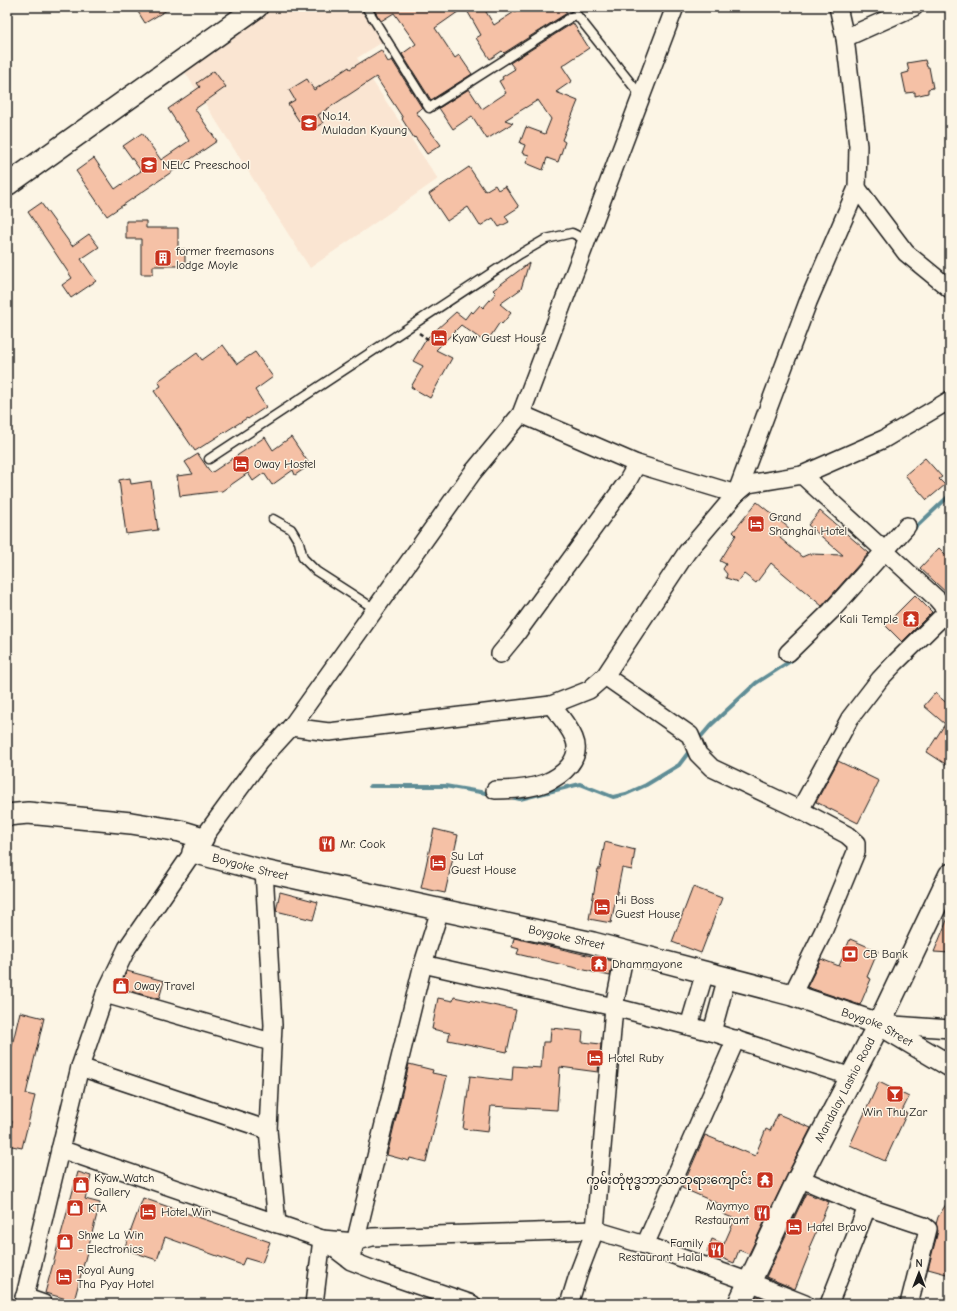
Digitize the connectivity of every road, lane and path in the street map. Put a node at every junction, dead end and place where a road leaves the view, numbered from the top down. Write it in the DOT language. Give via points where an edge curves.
graph roads {
  1 [pos="256,7"];
  2 [pos="366,7"];
  3 [pos="675,7"];
  4 [pos="838,7"];
  5 [pos="914,7"];
  6 [pos="845,38"];
  7 [pos="641,96"];
  8 [pos="7,185"];
  9 [pos="857,188"];
  10 [pos="586,240"];
  11 [pos="950,289"];
  12 [pos="410,327"];
  13 [pos="437,340"];
  14 [pos="950,400"];
  15 [pos="521,414"];
  16 [pos="209,460"];
  17 [pos="637,464"];
  18 [pos="802,475"];
  19 [pos="736,494"];
  20 [pos="273,519"];
  21 [pos="907,526"];
  22 [pos="884,551"];
  23 [pos="375,609"];
  24 [pos="949,612"];
  25 [pos="788,653"];
  26 [pos="500,654"];
  27 [pos="605,676"];
  28 [pos="551,705"];
  29 [pos="291,727"];
  30 [pos="496,790"];
  31 [pos="800,810"];
  32 [pos="7,815"];
  33 [pos="198,845"];
  34 [pos="264,871"];
  35 [pos="947,888"];
  36 [pos="440,910"];
  37 [pos="625,952"];
  38 [pos="423,964"];
  39 [pos="705,972"];
  40 [pos="726,977"];
  41 [pos="104,994"];
  42 [pos="792,995"];
  43 [pos="614,1007"];
  44 [pos="880,1024"];
  45 [pos="689,1026"];
  46 [pos="950,1029"];
  47 [pos="712,1032"];
  48 [pos="736,1039"];
  49 [pos="271,1042"];
  50 [pos="950,1066"];
  51 [pos="80,1067"];
  52 [pos="852,1077"];
  53 [pos="268,1130"];
  54 [pos="60,1149"];
  55 [pos="799,1178"];
  56 [pos="866,1207"];
  57 [pos="277,1224"];
  58 [pos="595,1230"];
  59 [pos="322,1239"];
  60 [pos="355,1242"];
  61 [pos="646,1245"];
  62 [pos="351,1261"];
  63 [pos="750,1282"];
  64 [pos="24,1301"];
  65 [pos="44,1304"];
  66 [pos="314,1304"];
  67 [pos="472,1304"];
  68 [pos="569,1304"];
  69 [pos="739,1304"];
  70 [pos="805,1304"];
  71 [pos="829,1304"];
  72 [pos="908,1304"];
  1 -- 8 [label="street"];
  2 -- 7 [label="lane" via="429,108 576,14"];
  3 -- 7 [label="street"];
  4 -- 6 [label="street"];
  5 -- 6 [label="street"];
  6 -- 9 [label="street" via="858,146"];
  7 -- 10 [label="street"];
  9 -- 11 [label="street" via="906,253"];
  9 -- 19 [label="street" via="808,302"];
  10 -- 12 [label="lane" via="572,233 546,240 520,254"];
  10 -- 15 [label="street"];
  12 -- 13 [label="path" via="435,344"];
  12 -- 16 [label="lane"];
  14 -- 18 [label="street" via="884,439"];
  15 -- 17 [label="street"];
  15 -- 23 [label="street" via="473,472"];
  17 -- 19 [label="street"];
  17 -- 26 [label="street" via="627,482"];
  18 -- 19 [label="street" via="748,484"];
  18 -- 22 [label="street"];
  19 -- 27 [label="street" via="687,552"];
  20 -- 23 [label="lane" via="291,529 299,542 303,558 316,570"];
  21 -- 22 [label="street"];
  22 -- 24 [label="street"];
  22 -- 25 [label="street" via="831,611"];
  23 -- 29 [label="street"];
  24 -- 31 [label="street" via="880,679 850,718"];
  27 -- 28 [label="street" via="589,690"];
  27 -- 31 [label="street" via="690,735 698,754 712,768"];
  28 -- 29 [label="street" via="328,732"];
  28 -- 30 [label="street" via="574,739 574,759 564,771 545,783"];
  29 -- 33 [label="street" via="259,762"];
  31 -- 42 [label="street" via="847,835 856,843 856,852 823,932"];
  32 -- 33 [label="street, Boygoke Street" via="28,813 132,823 180,831"];
  33 -- 34 [label="street, Boygoke Street"];
  33 -- 41 [label="street" via="127,948"];
  34 -- 36 [label="street, Boygoke Street"];
  34 -- 49 [label="street"];
  35 -- 44 [label="highway, Mandalay Lashio Road"];
  36 -- 37 [label="street, Boygoke Street"];
  36 -- 38 [label="street"];
  37 -- 39 [label="street, Boygoke Street"];
  37 -- 43 [label="street"];
  38 -- 43 [label="street"];
  38 -- 60 [label="street"];
  39 -- 40 [label="street, Boygoke Street"];
  39 -- 45 [label="street"];
  40 -- 42 [label="street, Boygoke Street"];
  40 -- 47 [label="street"];
  41 -- 49 [label="street"];
  41 -- 51 [label="street"];
  42 -- 44 [label="street, Boygoke Street"];
  43 -- 45 [label="street"];
  43 -- 58 [label="street"];
  44 -- 46 [label="street"];
  44 -- 50 [label="street, Boygoke Street"];
  44 -- 52 [label="highway, Mandalay Lashio Road"];
  45 -- 47 [label="street"];
  47 -- 48 [label="street"];
  48 -- 52 [label="street"];
  48 -- 61 [label="street"];
  49 -- 53 [label="street"];
  51 -- 53 [label="street"];
  51 -- 54 [label="street"];
  52 -- 55 [label="highway, Mandalay Lashio Road"];
  53 -- 57 [label="street"];
  54 -- 57 [label="street"];
  54 -- 64 [label="street"];
  55 -- 56 [label="street"];
  55 -- 63 [label="highway, Mandalay Lashio Road"];
  56 -- 71 [label="street"];
  56 -- 72 [label="street" via="928,1229"];
  57 -- 59 [label="street"];
  58 -- 60 [label="street" via="372,1237"];
  58 -- 61 [label="street"];
  58 -- 68 [label="street"];
  59 -- 60 [label="street"];
  59 -- 62 [label="street"];
  59 -- 66 [label="street"];
  60 -- 62 [label="street"];
  61 -- 63 [label="street"];
  62 -- 67 [label="street"];
  63 -- 69 [label="highway, Mandalay Lashio Road"];
  63 -- 70 [label="street"];
  64 -- 65 [label="street"];
}
